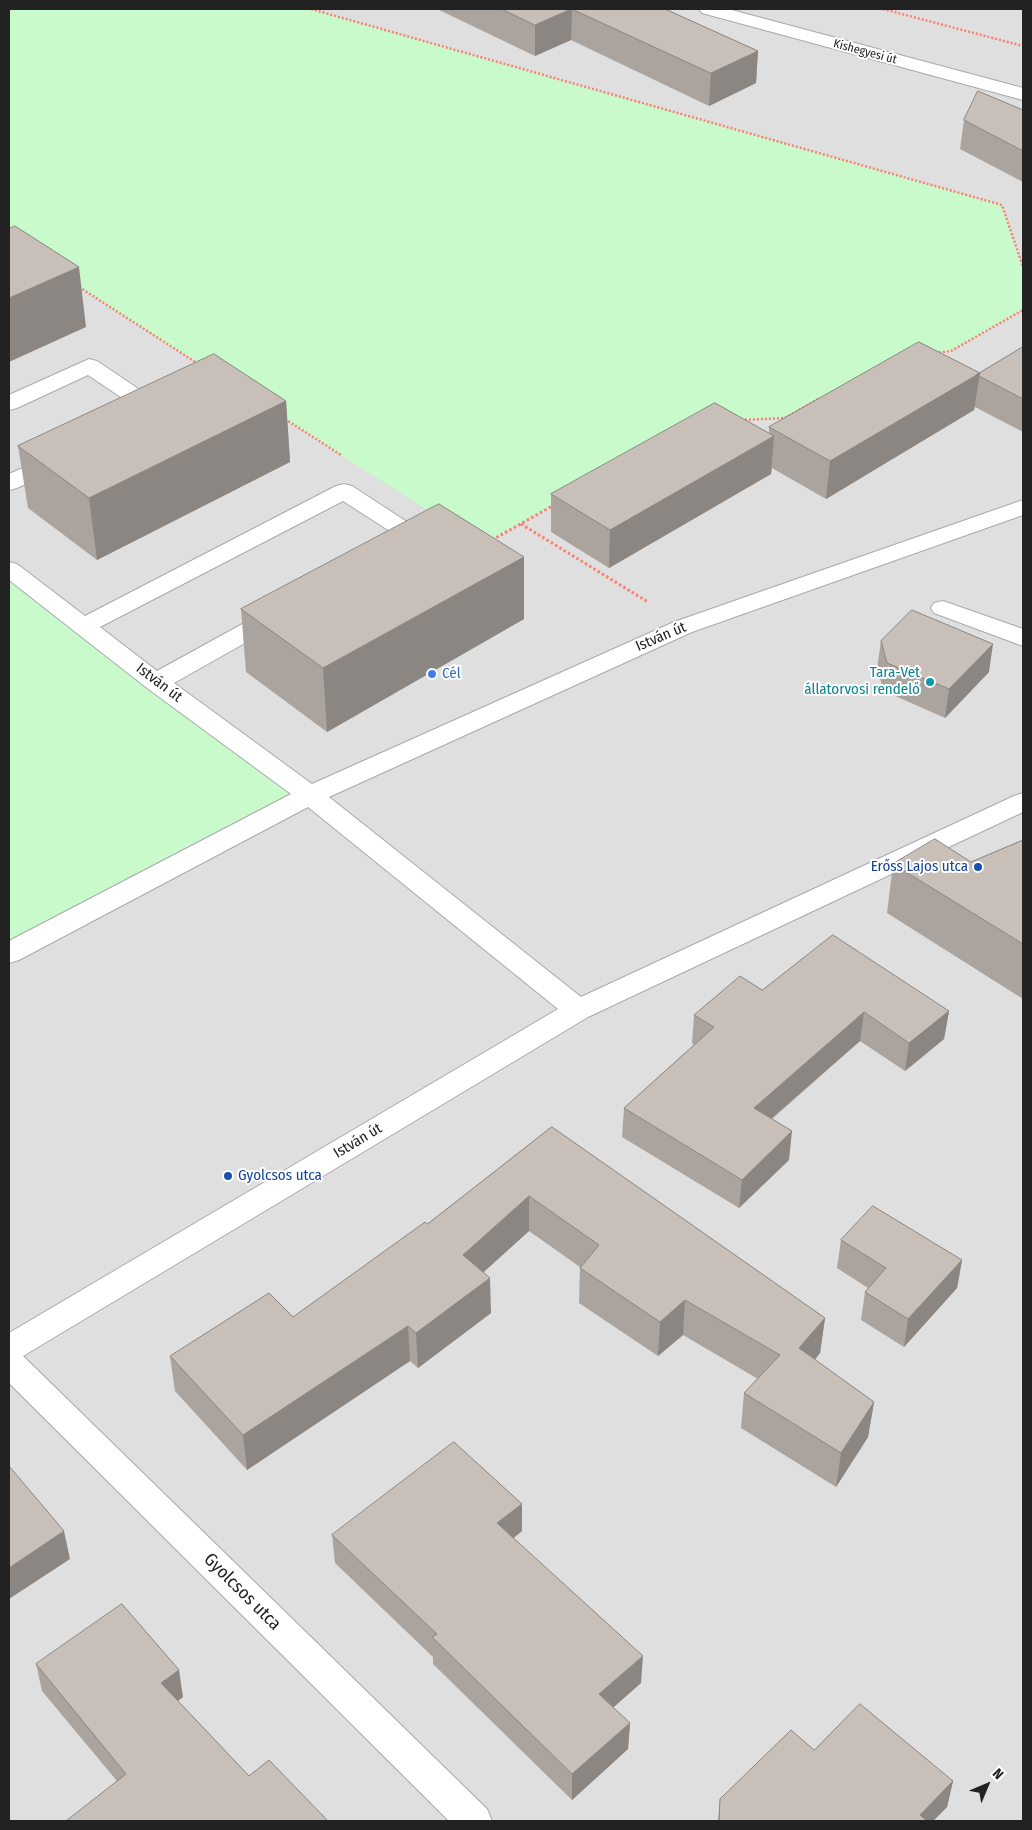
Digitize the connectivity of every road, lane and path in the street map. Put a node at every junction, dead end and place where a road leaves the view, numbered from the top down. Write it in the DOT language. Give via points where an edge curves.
graph roads {
  1 [pos="310,9"];
  2 [pos="708,9"];
  3 [pos="882,9"];
  4 [pos="1023,46"];
  5 [pos="1023,94"];
  6 [pos="1023,267"];
  7 [pos="75,285"];
  8 [pos="1023,310"];
  9 [pos="933,353"];
  10 [pos="208,370"];
  11 [pos="828,394"];
  12 [pos="9,403"];
  13 [pos="283,418"];
  14 [pos="739,420"];
  15 [pos="130,424"];
  16 [pos="78,449"];
  17 [pos="341,455"];
  18 [pos="9,483"];
  19 [pos="555,504"];
  20 [pos="1023,507"];
  21 [pos="520,524"];
  22 [pos="490,541"];
  23 [pos="381,557"];
  24 [pos="9,569"];
  25 [pos="294,605"];
  26 [pos="943,608"];
  27 [pos="84,626"];
  28 [pos="683,627"];
  29 [pos="1023,638"];
  30 [pos="156,682"];
  31 [pos="310,795"];
  32 [pos="1023,802"];
  33 [pos="9,953"];
  34 [pos="578,1010"];
  35 [pos="9,1349"];
  36 [pos="9,1363"];
  37 [pos="474,1821"];
  1 -- 6 [label="path" via="1002,205"];
  2 -- 5 [label="street, Kishegyesi út"];
  3 -- 4 [label="path"];
  7 -- 10 [label="path"];
  8 -- 9 [label="path" via="951,351"];
  11 -- 14 [label="path" via="785,418"];
  12 -- 15 [label="street" via="89,366 156,411"];
  13 -- 17 [label="path"];
  16 -- 18 [label="street"];
  19 -- 21 [label="path"];
  20 -- 28 [label="street, István út"];
  21 -- 22 [label="path"];
  21 -- 28 [label="path"];
  23 -- 27 [label="street" via="416,538 344,491"];
  24 -- 27 [label="street, István út"];
  25 -- 30 [label="street"];
  26 -- 29 [label="street"];
  27 -- 30 [label="street, István út"];
  28 -- 31 [label="street, István út"];
  30 -- 31 [label="street, István út"];
  31 -- 33 [label="street, István út"];
  31 -- 34 [label="street, István út"];
  32 -- 34 [label="street, István út"];
  34 -- 35 [label="street, István út"];
  36 -- 37 [label="street, Gyolcsos utca"];
}
